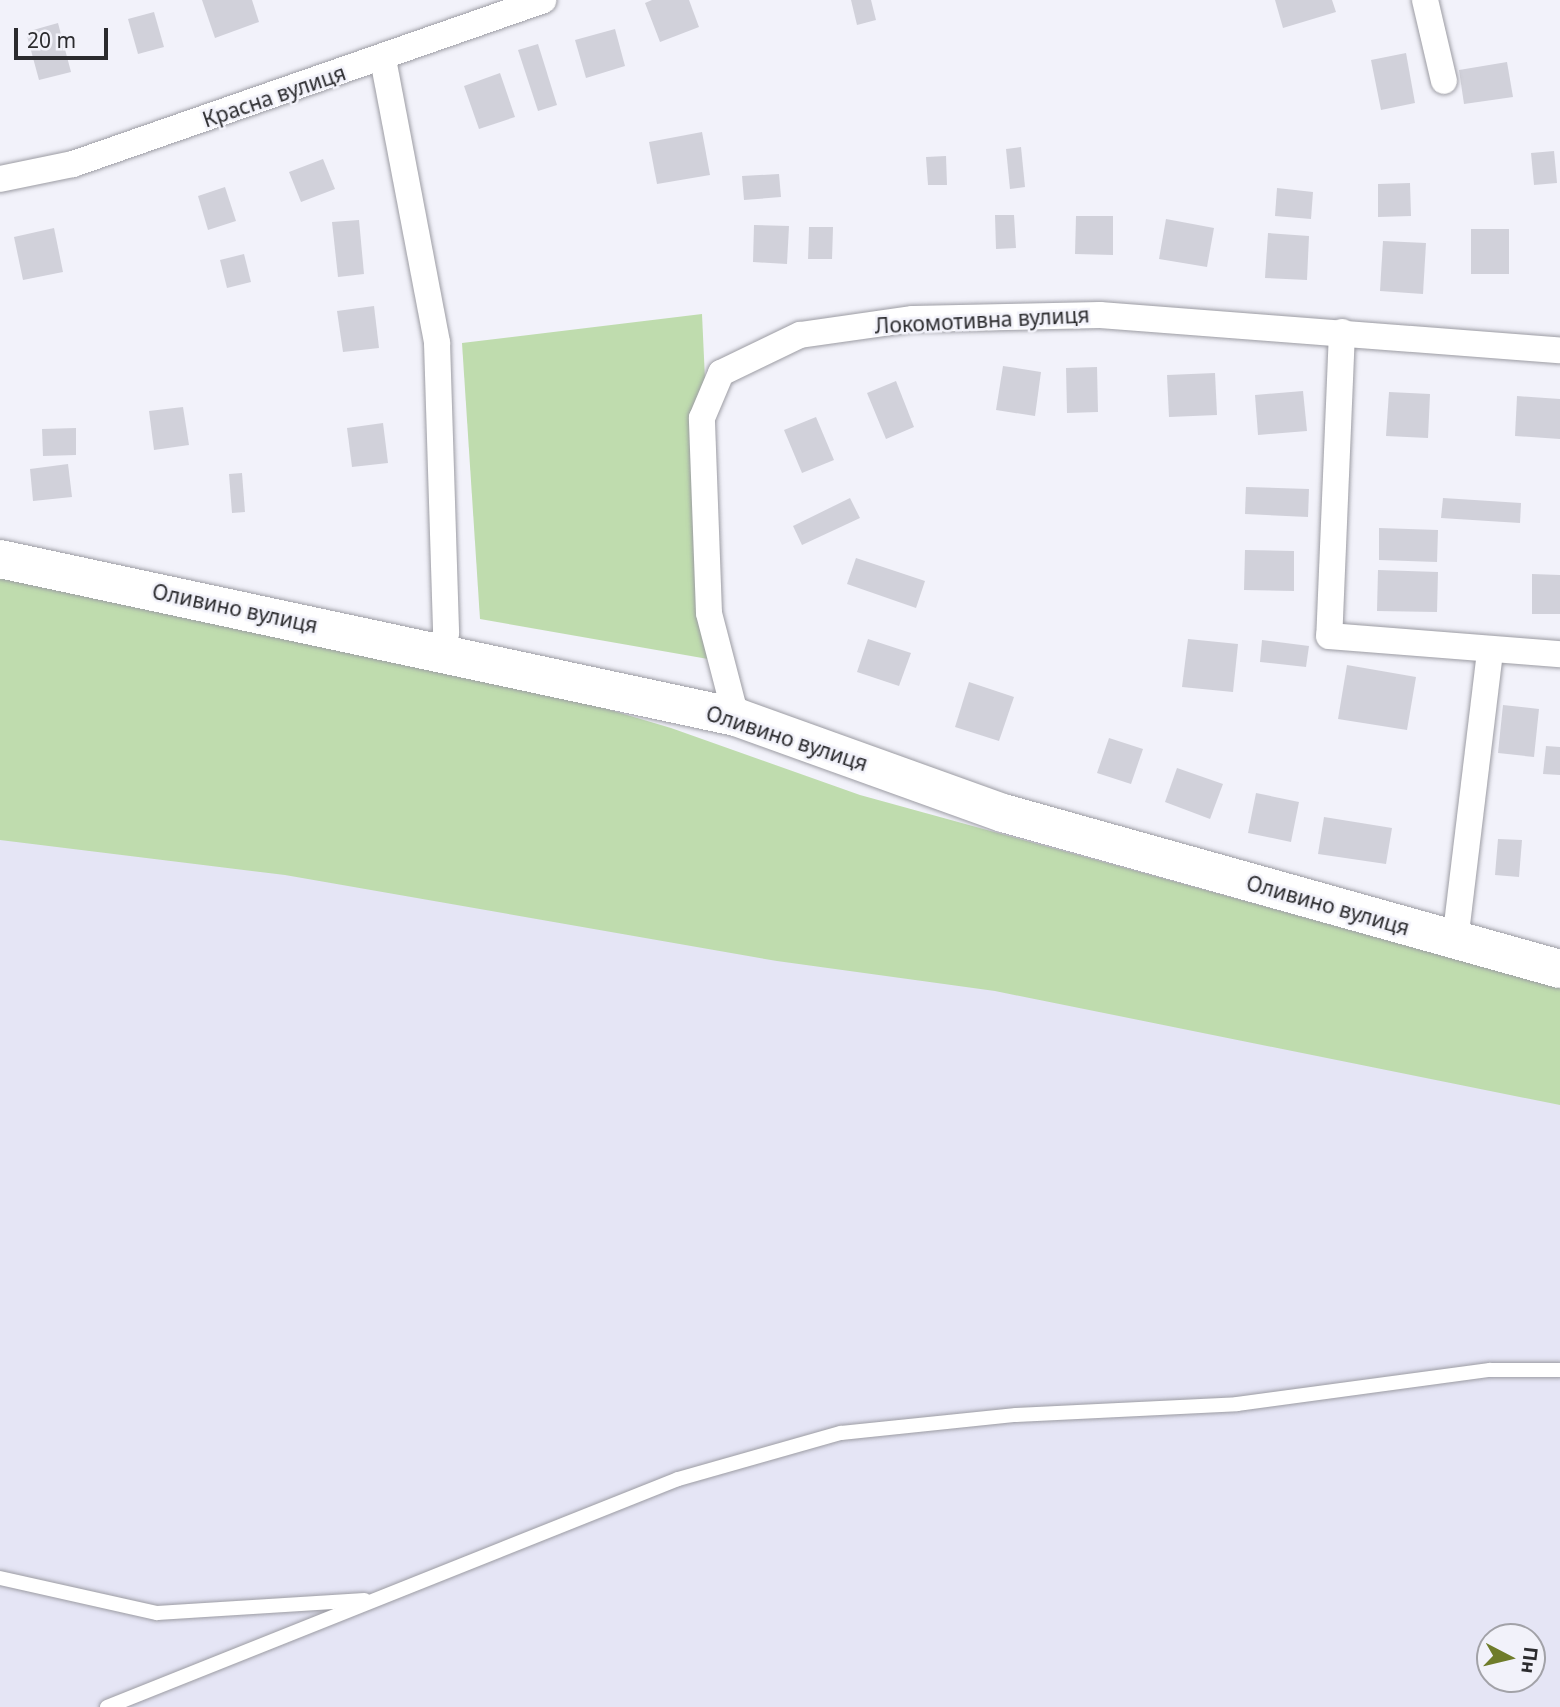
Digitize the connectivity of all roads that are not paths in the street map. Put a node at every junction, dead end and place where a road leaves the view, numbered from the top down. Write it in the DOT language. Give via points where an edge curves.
graph roads {
  1 [pos="543,0"];
  2 [pos="1425,0"];
  3 [pos="383,60"];
  4 [pos="1444,81"];
  5 [pos="0,179"];
  6 [pos="1342,332"];
  7 [pos="1560,350"];
  8 [pos="0,558"];
  9 [pos="442,651"];
  10 [pos="1490,651"];
  11 [pos="1560,654"];
  12 [pos="736,717"];
  13 [pos="1455,941"];
  14 [pos="1560,969"];
  15 [pos="1560,1370"];
  16 [pos="0,1578"];
  17 [pos="380,1598"];
  18 [pos="107,1707"];
  1 -- 3 [label="street, Красна вулиця"];
  2 -- 4 [label="street"];
  3 -- 5 [label="street, Красна вулиця" via="73,164"];
  3 -- 9 [label="street" via="437,343 446,633"];
  6 -- 7 [label="street, Локомотивна вулиця"];
  6 -- 10 [label="street" via="1329,636"];
  6 -- 12 [label="street, Локомотивна вулиця" via="1100,315 913,319 800,335 721,373 702,418 709,613"];
  8 -- 9 [label="street, Оливино вулиця"];
  9 -- 12 [label="street, Оливино вулиця"];
  10 -- 11 [label="street"];
  10 -- 13 [label="street"];
  12 -- 13 [label="street, Оливино вулиця" via="1003,813"];
  13 -- 14 [label="street, Оливино вулиця"];
  15 -- 17 [label="lane" via="1490,1370 1237,1404 1016,1415 841,1433 678,1479"];
  16 -- 17 [label="lane" via="157,1613"];
  17 -- 18 [label="lane"];
}
